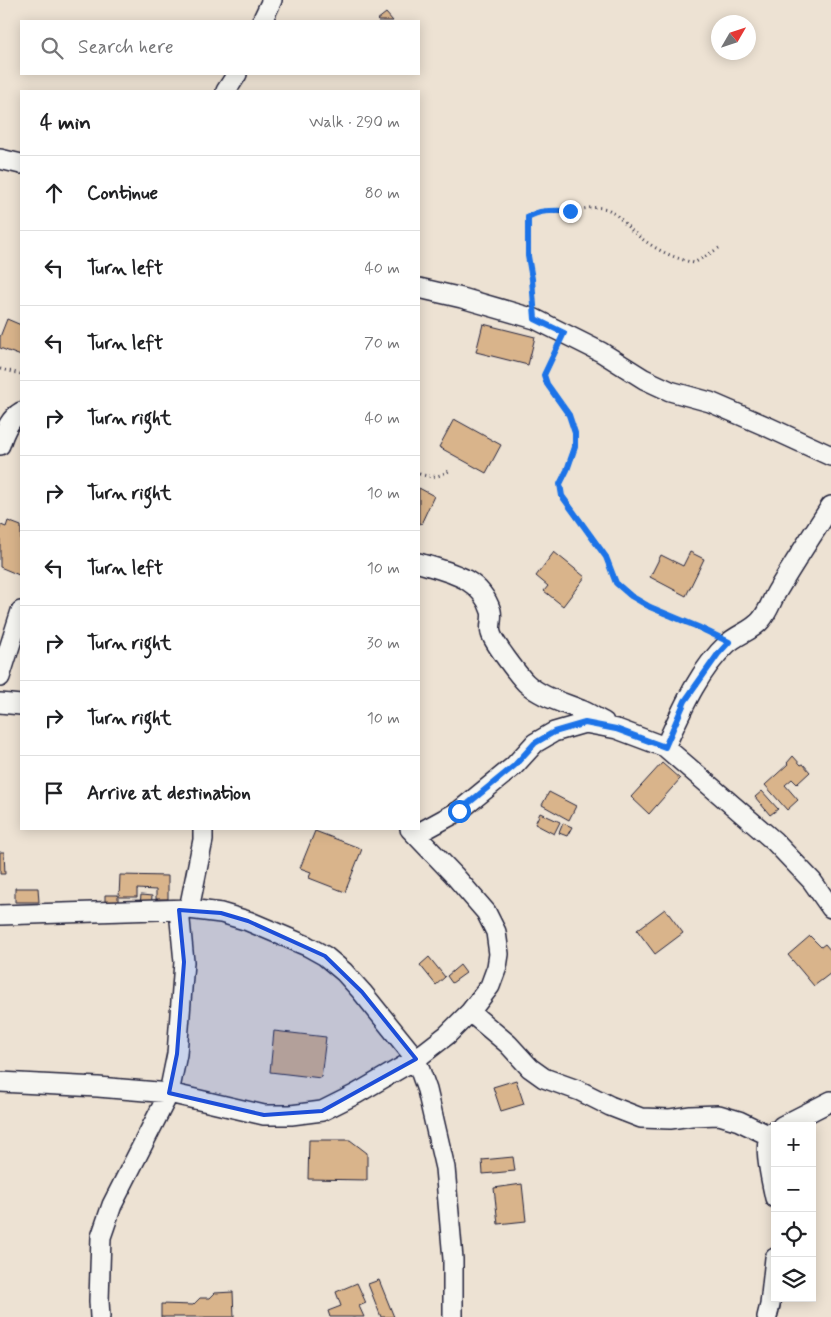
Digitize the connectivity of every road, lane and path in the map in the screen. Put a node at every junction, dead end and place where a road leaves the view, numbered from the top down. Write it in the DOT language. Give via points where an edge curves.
graph roads {
  1 [pos="272,0"];
  2 [pos="262,20"];
  3 [pos="236,75"];
  4 [pos="227,90"];
  5 [pos="0,159"];
  6 [pos="20,164"];
  7 [pos="719,248"];
  8 [pos="420,288"];
  9 [pos="535,319"];
  10 [pos="564,333"];
  11 [pos="0,369"];
  12 [pos="20,374"];
  13 [pos="20,412"];
  14 [pos="0,444"];
  15 [pos="831,456"];
  16 [pos="451,470"];
  17 [pos="420,474"];
  18 [pos="831,506"];
  19 [pos="420,563"];
  20 [pos="20,614"];
  21 [pos="729,642"];
  22 [pos="0,676"];
  23 [pos="0,703"];
  24 [pos="20,705"];
  25 [pos="616,729"];
  26 [pos="665,747"];
  27 [pos="420,829"];
  28 [pos="204,830"];
  29 [pos="413,832"];
  30 [pos="831,908"];
  31 [pos="184,910"];
  32 [pos="0,915"];
  33 [pos="470,1012"];
  34 [pos="416,1059"];
  35 [pos="0,1082"];
  36 [pos="169,1093"];
  37 [pos="831,1101"];
  38 [pos="792,1122"];
  39 [pos="771,1130"];
  40 [pos="771,1138"];
  41 [pos="771,1174"];
  42 [pos="771,1296"];
  43 [pos="100,1317"];
  44 [pos="452,1317"];
  45 [pos="767,1317"];
  1 -- 2 [label="street"];
  3 -- 4 [label="street"];
  5 -- 6 [label="street"];
  7 -- 9 [label="path" via="694,263 656,249 608,210 595,207 535,213 528,217 527,236"];
  8 -- 9 [label="street"];
  9 -- 10 [label="street"];
  10 -- 15 [label="street" via="670,391 710,402"];
  10 -- 21 [label="path" via="544,375 569,415 575,433 575,447 560,484 562,496 606,557 616,583 650,607"];
  11 -- 12 [label="path"];
  13 -- 14 [label="street" via="4,432"];
  16 -- 17 [label="path" via="439,476"];
  18 -- 21 [label="street" via="762,619 751,630"];
  19 -- 25 [label="street" via="454,573 471,582 486,597 492,613 490,632 495,643 526,683 542,695 583,711"];
  20 -- 22 [label="street"];
  21 -- 26 [label="street" via="685,701"];
  23 -- 24 [label="street"];
  25 -- 26 [label="street"];
  25 -- 27 [label="street" via="585,723 554,732 535,743 514,766 459,811"];
  26 -- 30 [label="street" via="774,841 812,881"];
  28 -- 31 [label="street"];
  29 -- 33 [label="street" via="486,912 496,932 497,967 490,986"];
  31 -- 32 [label="street"];
  31 -- 34 [label="street" via="221,913 248,921 325,956 362,992"];
  31 -- 36 [label="street" via="184,962 177,1054"];
  33 -- 34 [label="street"];
  33 -- 39 [label="street" via="544,1078 610,1106 641,1118 719,1115"];
  34 -- 36 [label="street" via="322,1111 264,1115"];
  34 -- 44 [label="street" via="427,1090 445,1168 453,1259"];
  35 -- 36 [label="street"];
  36 -- 43 [label="street" via="112,1205 101,1237"];
  37 -- 38 [label="street"];
  40 -- 41 [label="street" via="768,1142"];
  42 -- 45 [label="street"];
}
